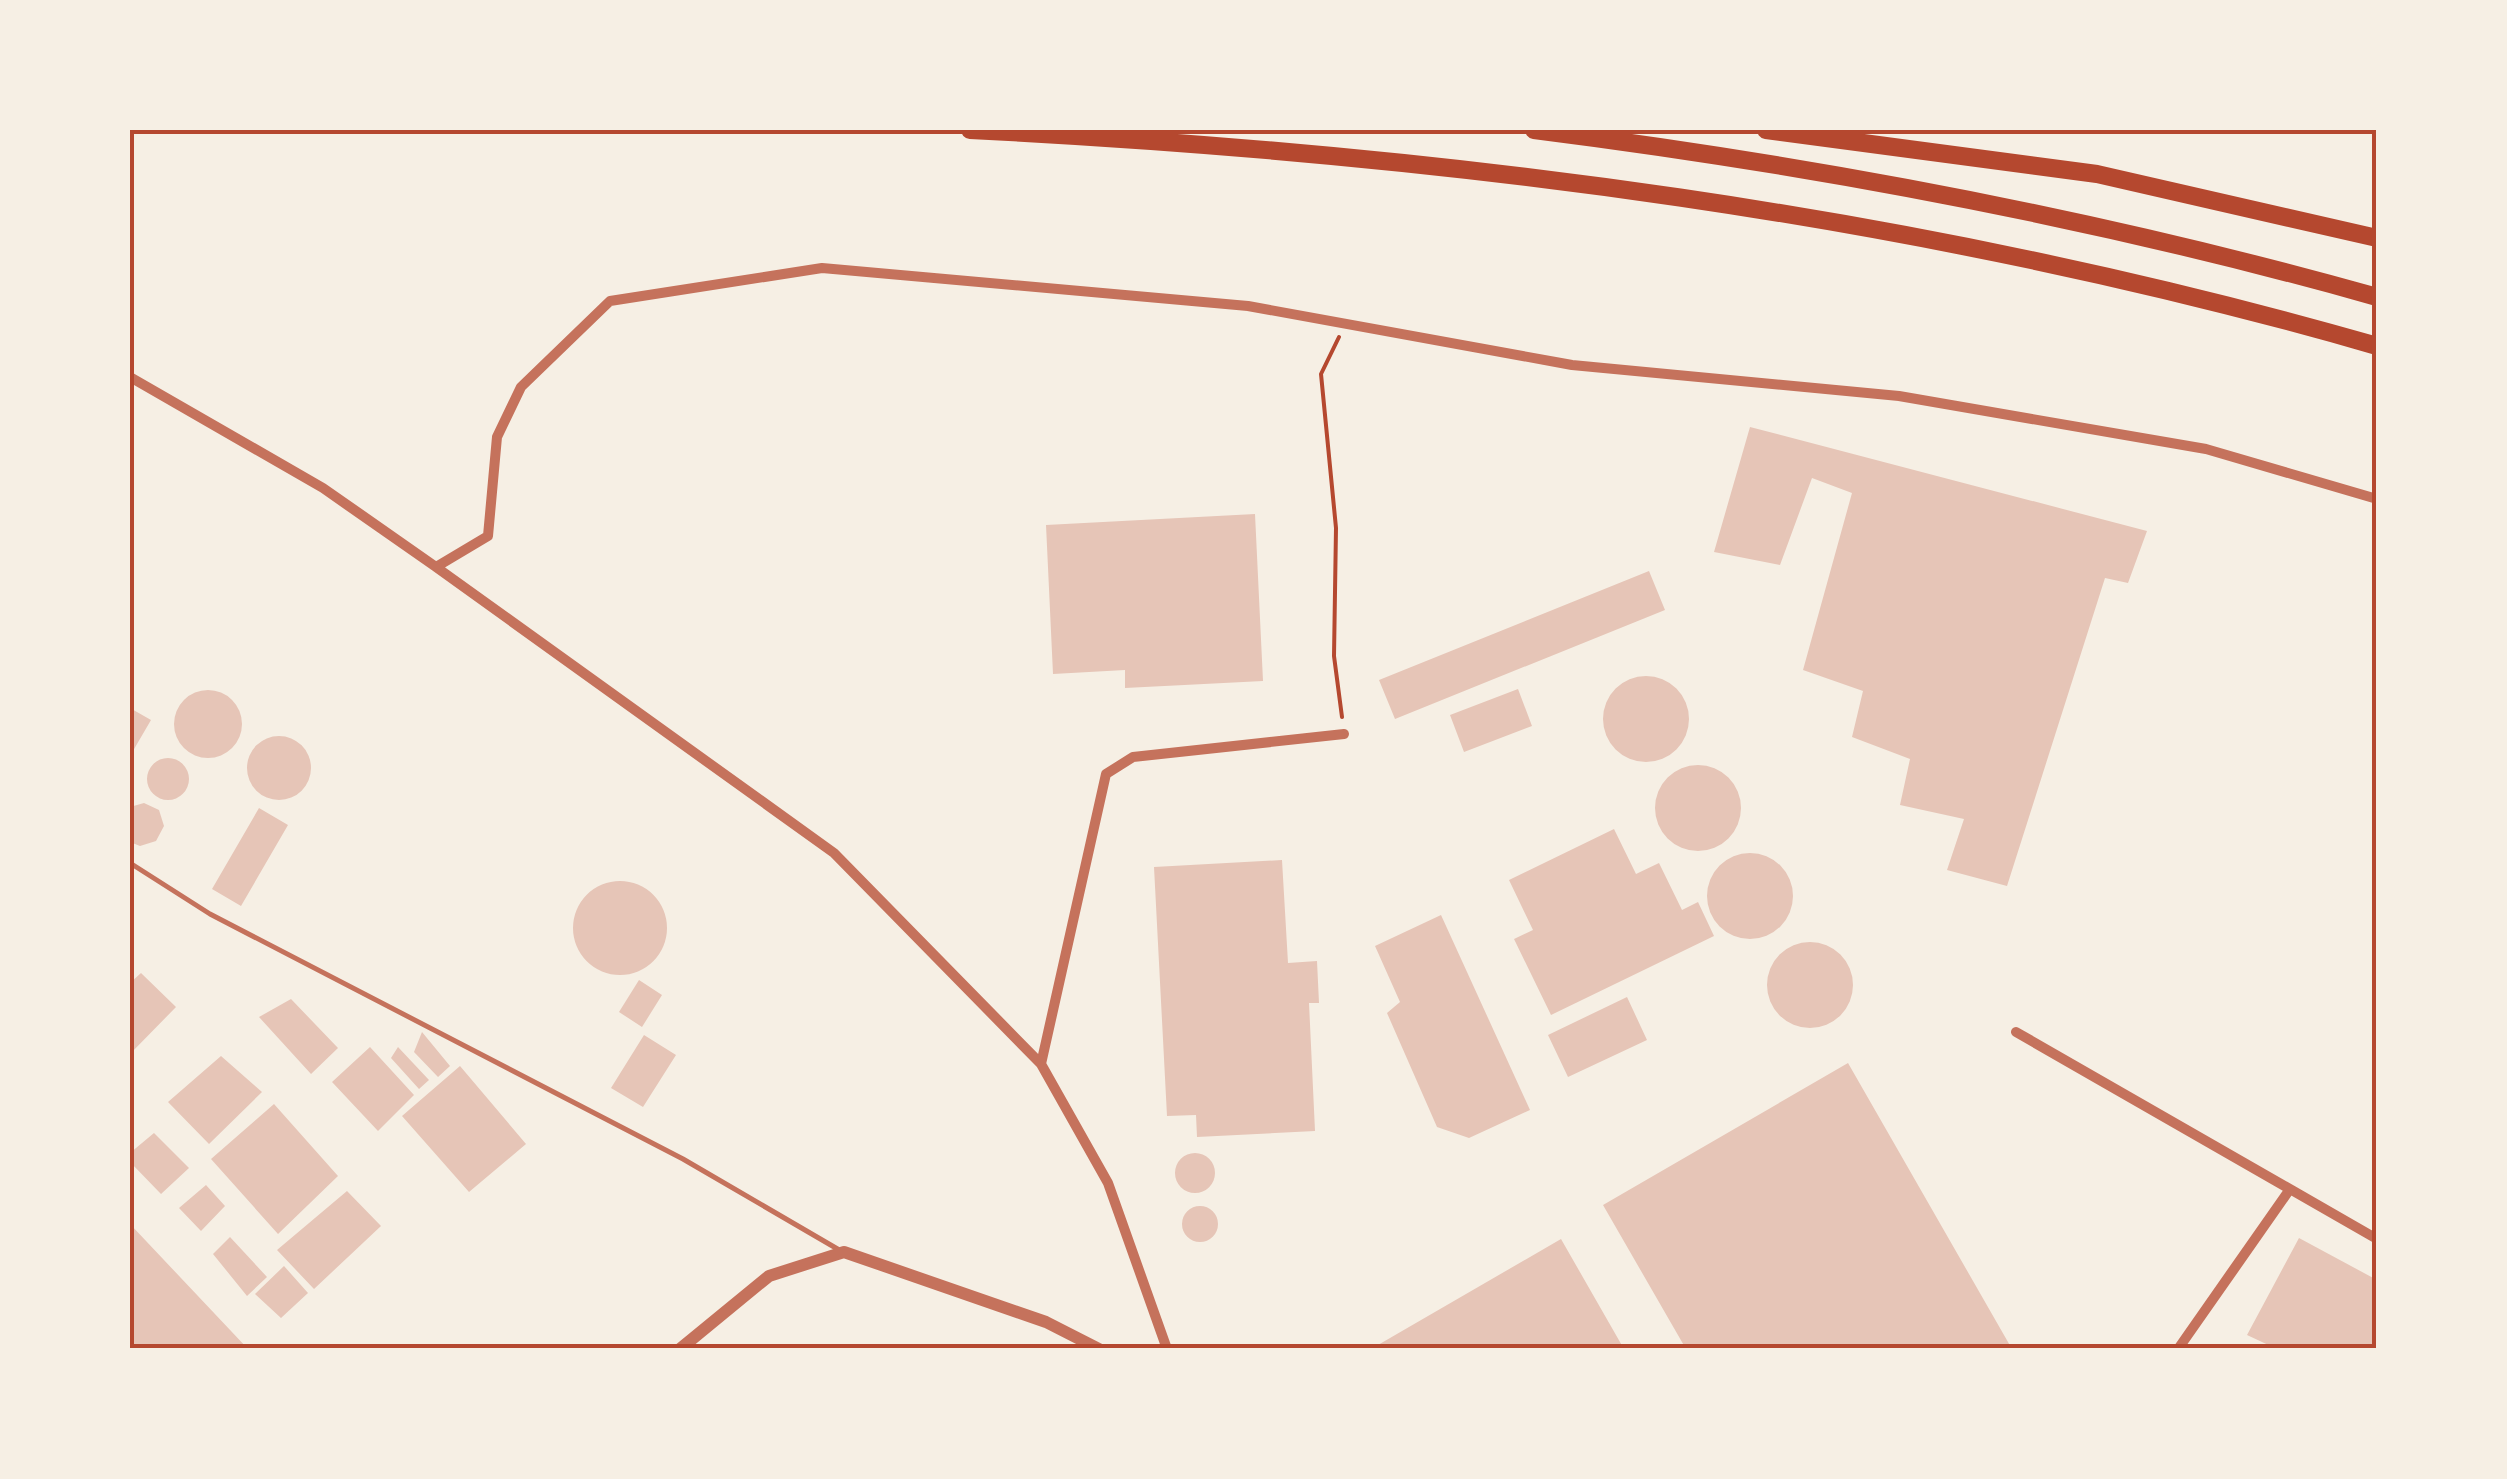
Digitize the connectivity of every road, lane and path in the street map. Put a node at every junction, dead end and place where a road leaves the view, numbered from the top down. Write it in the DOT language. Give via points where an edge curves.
graph roads {
  1 [pos="970,130"];
  2 [pos="1534,130"];
  3 [pos="1766,130"];
  4 [pos="2377,238"];
  5 [pos="2377,297"];
  6 [pos="1345,324"];
  7 [pos="2377,346"];
  8 [pos="130,378"];
  9 [pos="2377,499"];
  10 [pos="436,567"];
  11 [pos="1344,734"];
  12 [pos="130,863"];
  13 [pos="2016,1032"];
  14 [pos="1042,1064"];
  15 [pos="2290,1189"];
  16 [pos="2377,1239"];
  17 [pos="844,1252"];
  18 [pos="680,1349"];
  19 [pos="1099,1349"];
  20 [pos="1167,1349"];
  21 [pos="2178,1349"];
  1 -- 7 [label="highway" via="1496,174 1809,216 2177,292"];
  2 -- 5 [label="highway" via="1969,197"];
  3 -- 4 [label="highway" via="2096,174"];
  6 -- 9 [label="street" via="1572,365 1918,400 2206,449"];
  6 -- 10 [label="street" via="1248,306 822,268 610,302 521,387 497,438 488,536"];
  6 -- 11 [label="path" via="1320,374 1336,528 1334,656"];
  8 -- 10 [label="street" via="323,488"];
  10 -- 14 [label="street" via="834,853"];
  11 -- 14 [label="street" via="1134,757 1106,774"];
  12 -- 17 [label="lane" via="210,914 683,1158"];
  13 -- 15 [label="street"];
  14 -- 20 [label="street" via="1108,1183"];
  15 -- 16 [label="street"];
  15 -- 21 [label="street"];
  17 -- 18 [label="street" via="770,1276"];
  17 -- 19 [label="street" via="1046,1322"];
}
